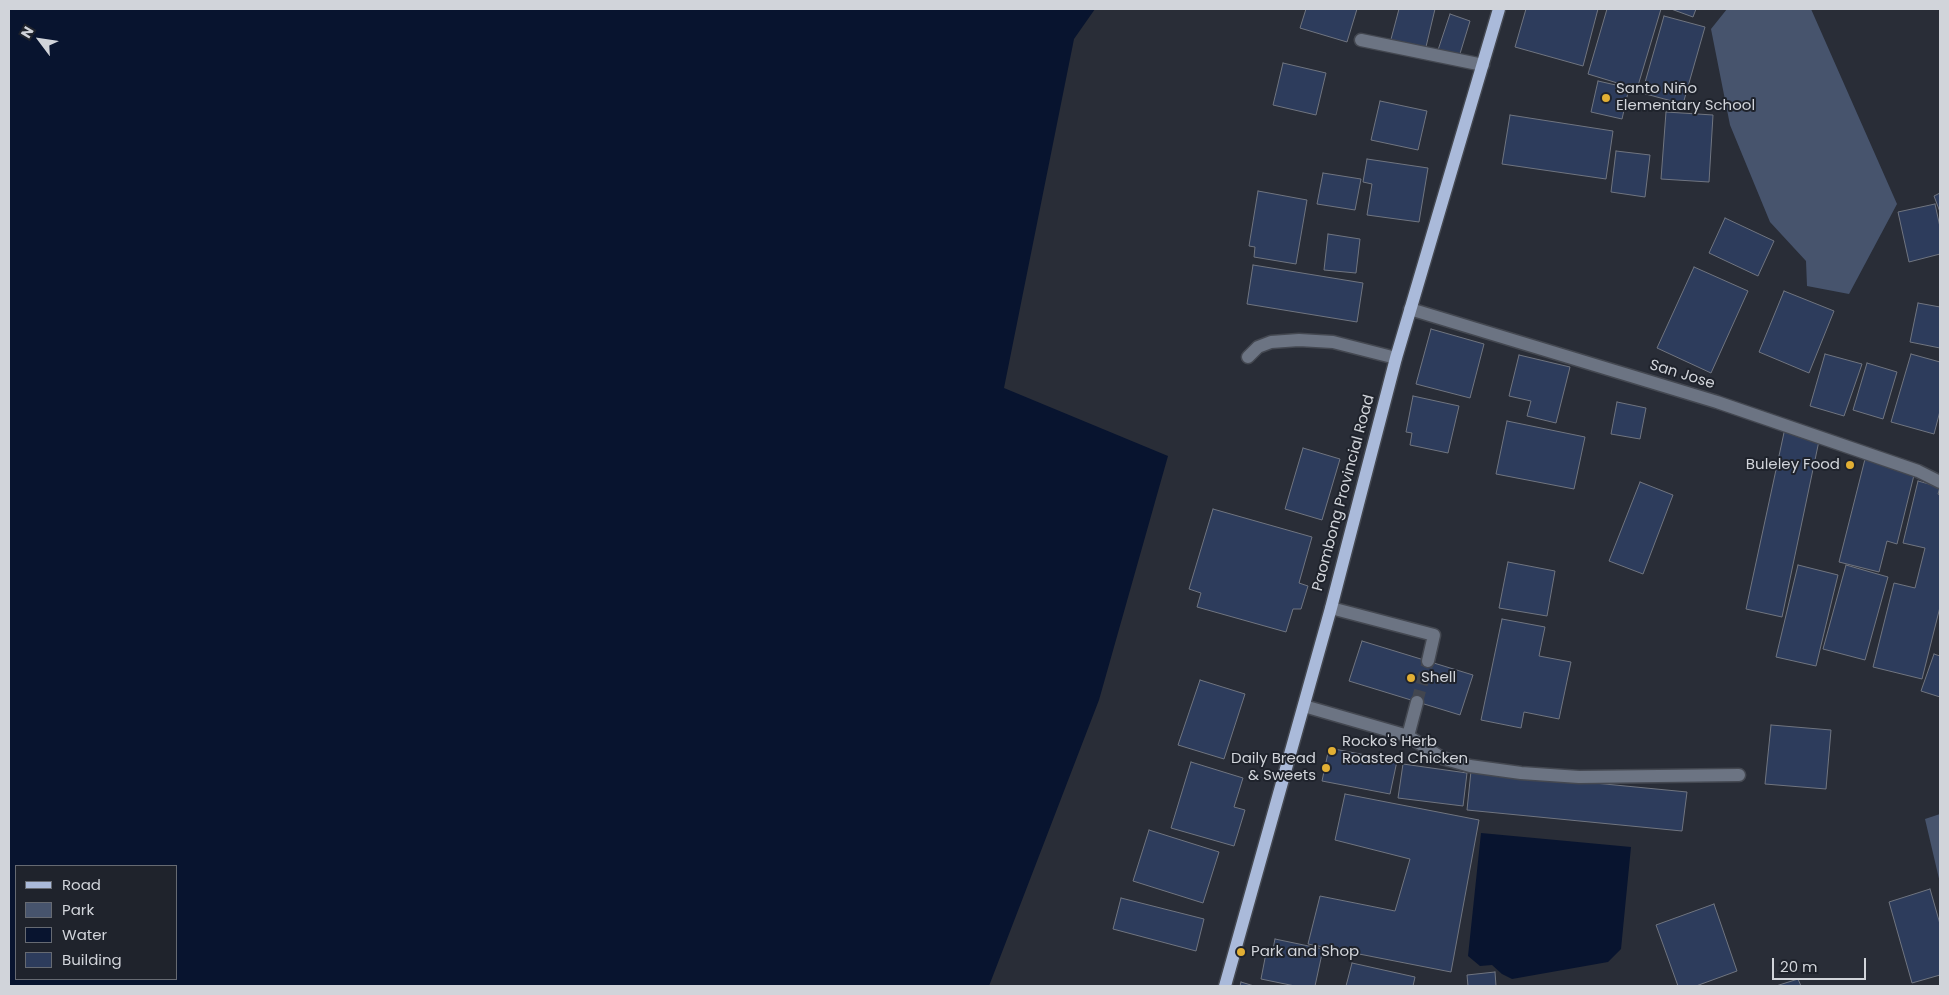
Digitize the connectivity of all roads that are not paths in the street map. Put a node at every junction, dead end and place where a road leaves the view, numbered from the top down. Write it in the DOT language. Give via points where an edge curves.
graph roads {
  1 [pos="1499,9"];
  2 [pos="1361,40"];
  3 [pos="1484,64"];
  4 [pos="1410,309"];
  5 [pos="1248,357"];
  6 [pos="1396,358"];
  7 [pos="1940,482"];
  8 [pos="1331,608"];
  9 [pos="1428,661"];
  10 [pos="1417,702"];
  11 [pos="1304,706"];
  12 [pos="1408,736"];
  13 [pos="1739,774"];
  14 [pos="1225,986"];
  1 -- 3 [label="main road, Paombong Provincial Road"];
  2 -- 3 [label="street"];
  3 -- 4 [label="main road, Paombong Provincial Road"];
  4 -- 6 [label="main road, Paombong Provincial Road"];
  4 -- 7 [label="street, San Jose" via="1717,402 1918,471"];
  5 -- 6 [label="street" via="1258,347 1271,342 1299,340 1333,342"];
  6 -- 8 [label="main road, Paombong Provincial Road"];
  8 -- 9 [label="street" via="1434,635"];
  8 -- 11 [label="main road, Paombong Provincial Road"];
  10 -- 12 [label="street"];
  11 -- 12 [label="street"];
  11 -- 14 [label="main road, Paombong Provincial Road"];
  12 -- 13 [label="street" via="1442,758 1470,766 1521,773 1579,777"];
}
